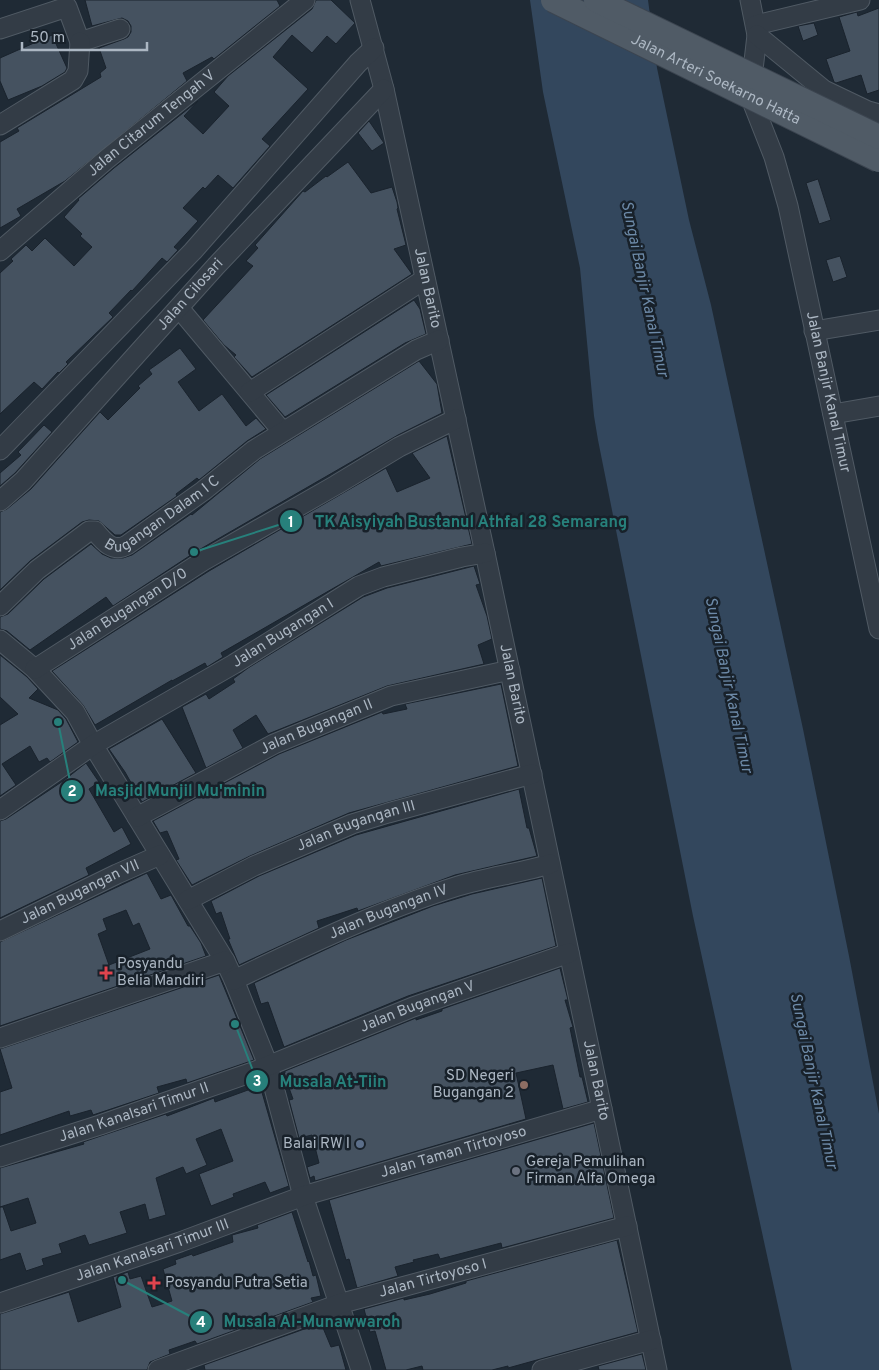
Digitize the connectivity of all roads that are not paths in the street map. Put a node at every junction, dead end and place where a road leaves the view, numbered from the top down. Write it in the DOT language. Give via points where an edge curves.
graph roads {
  1 [pos="305,0"];
  2 [pos="360,0"];
  3 [pos="553,0"];
  4 [pos="596,0"];
  5 [pos="750,0"];
  6 [pos="860,0"];
  7 [pos="66,4"];
  8 [pos="0,29"];
  9 [pos="120,29"];
  10 [pos="756,30"];
  11 [pos="80,42"];
  12 [pos="374,48"];
  13 [pos="384,89"];
  14 [pos="875,110"];
  15 [pos="0,125"];
  16 [pos="879,137"];
  17 [pos="277,155"];
  18 [pos="879,160"];
  19 [pos="301,176"];
  20 [pos="0,251"];
  21 [pos="176,270"];
  22 [pos="425,279"];
  23 [pos="195,290"];
  24 [pos="179,308"];
  25 [pos="879,320"];
  26 [pos="814,331"];
  27 [pos="439,340"];
  28 [pos="250,392"];
  29 [pos="872,408"];
  30 [pos="833,414"];
  31 [pos="456,419"];
  32 [pos="282,431"];
  33 [pos="0,450"];
  34 [pos="0,501"];
  35 [pos="485,553"];
  36 [pos="0,606"];
  37 [pos="879,629"];
  38 [pos="0,640"];
  39 [pos="35,669"];
  40 [pos="510,670"];
  41 [pos="92,745"];
  42 [pos="532,774"];
  43 [pos="0,810"];
  44 [pos="137,817"];
  45 [pos="160,855"];
  46 [pos="550,864"];
  47 [pos="188,900"];
  48 [pos="0,931"];
  49 [pos="569,953"];
  50 [pos="225,961"];
  51 [pos="234,980"];
  52 [pos="0,1038"];
  53 [pos="268,1065"];
  54 [pos="602,1110"];
  55 [pos="0,1157"];
  56 [pos="303,1196"];
  57 [pos="627,1226"];
  58 [pos="0,1303"];
  59 [pos="339,1304"];
  60 [pos="651,1340"];
  61 [pos="158,1370"];
  62 [pos="361,1370"];
  63 [pos="542,1370"];
  64 [pos="657,1370"];
  1 -- 20 [label="street, Jalan Citarum Tengah V" via="107,158"];
  2 -- 12 [label="street, Jalan Barito"];
  3 -- 18 [label="main road, Jalan Arteri Soekarno Hatta, bridge"];
  4 -- 16 [label="main road, Jalan Arteri Soekarno Hatta, bridge"];
  5 -- 10 [label="street"];
  6 -- 10 [label="street"];
  7 -- 8 [label="street"];
  7 -- 11 [label="street"];
  9 -- 11 [label="street"];
  10 -- 14 [label="street" via="824,90"];
  10 -- 26 [label="street, Jalan Banjir Kanal Timur" via="750,96 774,157 788,206"];
  11 -- 15 [label="street" via="78,71 73,80"];
  12 -- 13 [label="street, Jalan Barito"];
  12 -- 17 [label="street, Jalan Cilosari"];
  13 -- 19 [label="street, Jalan Cilosari"];
  13 -- 22 [label="street, Jalan Barito"];
  17 -- 19 [label="street"];
  17 -- 21 [label="street, Jalan Cilosari"];
  19 -- 23 [label="street, Jalan Cilosari"];
  21 -- 23 [label="street"];
  21 -- 33 [label="street, Jalan Cilosari"];
  22 -- 27 [label="street, Jalan Barito"];
  22 -- 28 [label="street"];
  23 -- 24 [label="street, Jalan Cilosari"];
  24 -- 28 [label="street"];
  24 -- 34 [label="street, Jalan Cilosari" via="23,481"];
  25 -- 26 [label="street"];
  26 -- 30 [label="street, Jalan Banjir Kanal Timur"];
  27 -- 31 [label="street, Jalan Barito"];
  27 -- 32 [label="street" via="416,350"];
  28 -- 32 [label="street"];
  29 -- 30 [label="street"];
  30 -- 37 [label="street, Jalan Banjir Kanal Timur"];
  31 -- 35 [label="street, Jalan Barito"];
  31 -- 39 [label="street, Jalan Bugangan D/0" via="399,447 203,561"];
  32 -- 36 [label="street, Bugangan Dalam I C" via="124,547 109,546 95,531 89,531 37,570"];
  35 -- 40 [label="street, Jalan Barito"];
  35 -- 41 [label="street, Jalan Bugangan I" via="359,586 234,664"];
  38 -- 39 [label="street"];
  39 -- 41 [label="street" via="75,712"];
  40 -- 42 [label="street, Jalan Barito"];
  40 -- 44 [label="street, Jalan Bugangan II" via="391,696 274,744"];
  41 -- 43 [label="street, Jalan Bugangan I"];
  41 -- 44 [label="street"];
  42 -- 46 [label="street, Jalan Barito"];
  42 -- 47 [label="street, Jalan Bugangan III" via="352,824 254,866"];
  44 -- 45 [label="street"];
  45 -- 47 [label="street"];
  45 -- 48 [label="street, Jalan Bugangan VII"];
  46 -- 49 [label="street, Jalan Barito"];
  46 -- 51 [label="street, Jalan Bugangan IV" via="460,886 404,904"];
  47 -- 50 [label="street"];
  49 -- 53 [label="street, Jalan Bugangan V" via="414,1007"];
  49 -- 54 [label="street, Jalan Barito"];
  50 -- 51 [label="street"];
  50 -- 52 [label="street"];
  51 -- 53 [label="street"];
  53 -- 55 [label="street, Jalan Kanalsari Timur II"];
  53 -- 56 [label="street"];
  54 -- 56 [label="street, Jalan Taman Tirtoyoso"];
  54 -- 57 [label="street, Jalan Barito"];
  56 -- 58 [label="street, Jalan Kanalsari Timur III"];
  56 -- 59 [label="street"];
  57 -- 59 [label="street, Jalan Tirtoyoso I"];
  57 -- 60 [label="street, Jalan Barito"];
  59 -- 61 [label="street, Jalan Tirtoyoso I"];
  59 -- 62 [label="street"];
  60 -- 63 [label="street"];
  60 -- 64 [label="street, Jalan Barito"];
}
